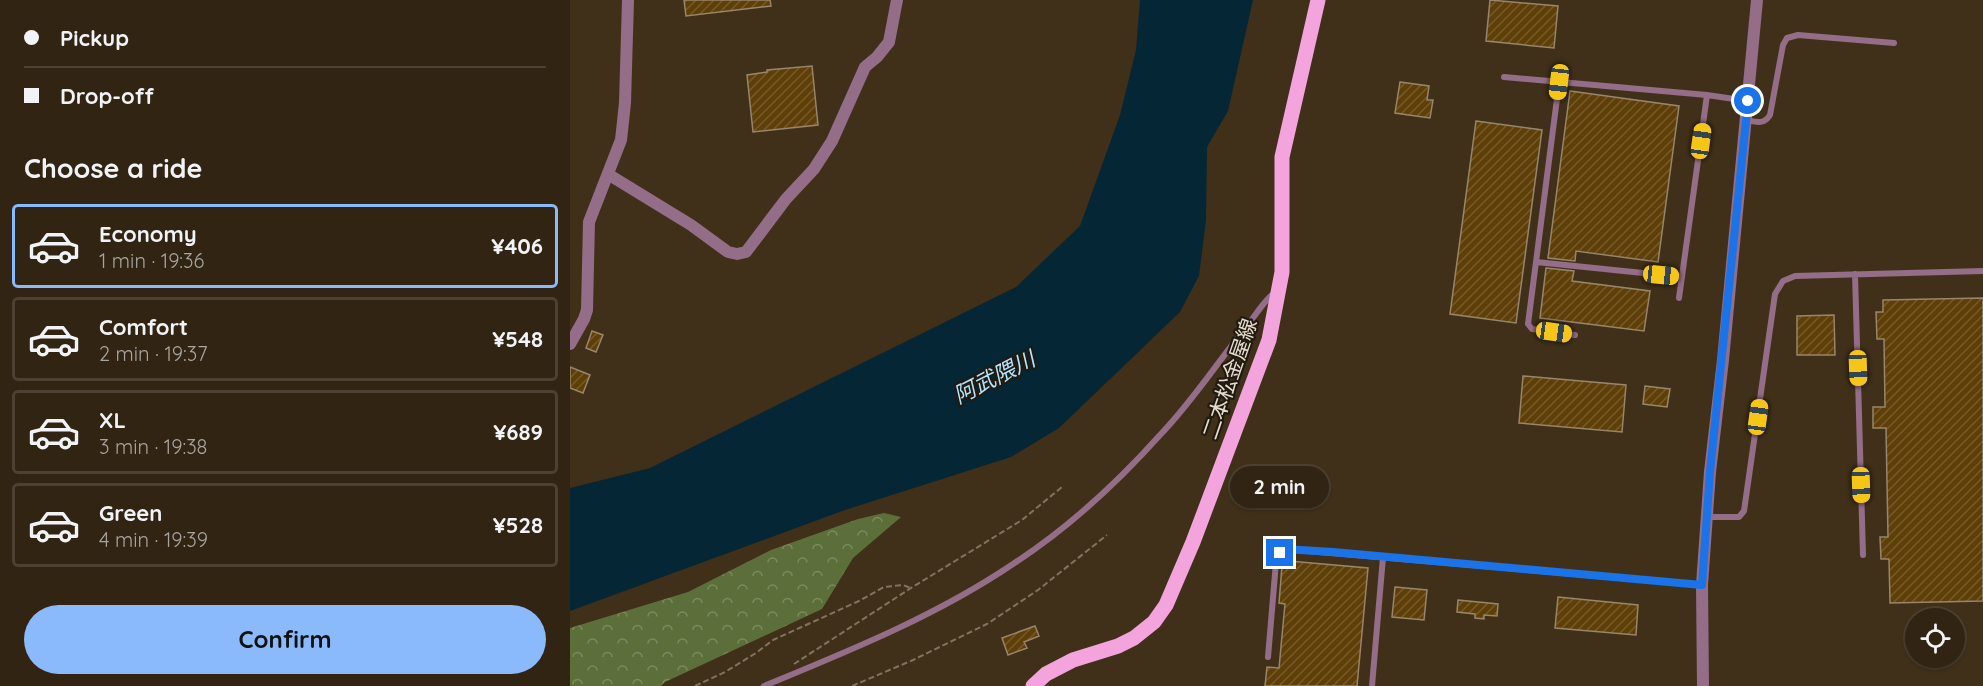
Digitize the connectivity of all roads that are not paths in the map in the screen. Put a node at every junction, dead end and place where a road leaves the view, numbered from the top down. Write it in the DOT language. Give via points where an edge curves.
graph roads {
  1 [pos="628,0"];
  2 [pos="897,0"];
  3 [pos="1318,0"];
  4 [pos="1757,0"];
  5 [pos="1894,43"];
  6 [pos="1504,76"];
  7 [pos="1559,82"];
  8 [pos="1707,95"];
  9 [pos="1748,101"];
  10 [pos="1746,120"];
  11 [pos="611,176"];
  12 [pos="1536,261"];
  13 [pos="1983,271"];
  14 [pos="1856,274"];
  15 [pos="1682,277"];
  16 [pos="1278,292"];
  17 [pos="1679,298"];
  18 [pos="1575,335"];
  19 [pos="570,344"];
  20 [pos="1707,518"];
  21 [pos="1863,555"];
  22 [pos="1383,557"];
  23 [pos="1702,585"];
  24 [pos="1268,657"];
  25 [pos="764,686"];
  26 [pos="1033,686"];
  27 [pos="1372,686"];
  28 [pos="1703,686"];
  1 -- 19 [label="street" via="621,140 589,222 587,310"];
  2 -- 11 [label="street" via="889,42 865,67 832,141 746,252 728,252"];
  3 -- 16 [label="main road, 二本松金屋線" via="1282,157 1282,272"];
  4 -- 9 [label="street"];
  5 -- 10 [label="lane" via="1798,35 1788,38 1783,45 1770,116 1762,123"];
  6 -- 7 [label="lane"];
  7 -- 8 [label="lane"];
  7 -- 12 [label="lane"];
  8 -- 9 [label="lane"];
  8 -- 15 [label="lane"];
  9 -- 10 [label="street"];
  10 -- 20 [label="street"];
  12 -- 15 [label="lane"];
  12 -- 18 [label="lane" via="1528,324 1533,329"];
  13 -- 14 [label="lane"];
  14 -- 20 [label="lane" via="1795,276 1778,286 1744,511 1739,517"];
  14 -- 21 [label="lane"];
  15 -- 17 [label="lane"];
  16 -- 25 [label="lane" via="1270,297 1160,436 1053,535 1014,564 934,611"];
  16 -- 26 [label="main road, 二本松金屋線" via="1269,340 1166,605 1154,622 1134,638 1073,660"];
  20 -- 23 [label="street"];
  22 -- 23 [label="lane"];
  22 -- 24 [label="lane" via="1284,549 1276,562"];
  22 -- 27 [label="lane"];
  23 -- 28 [label="street"];
}
